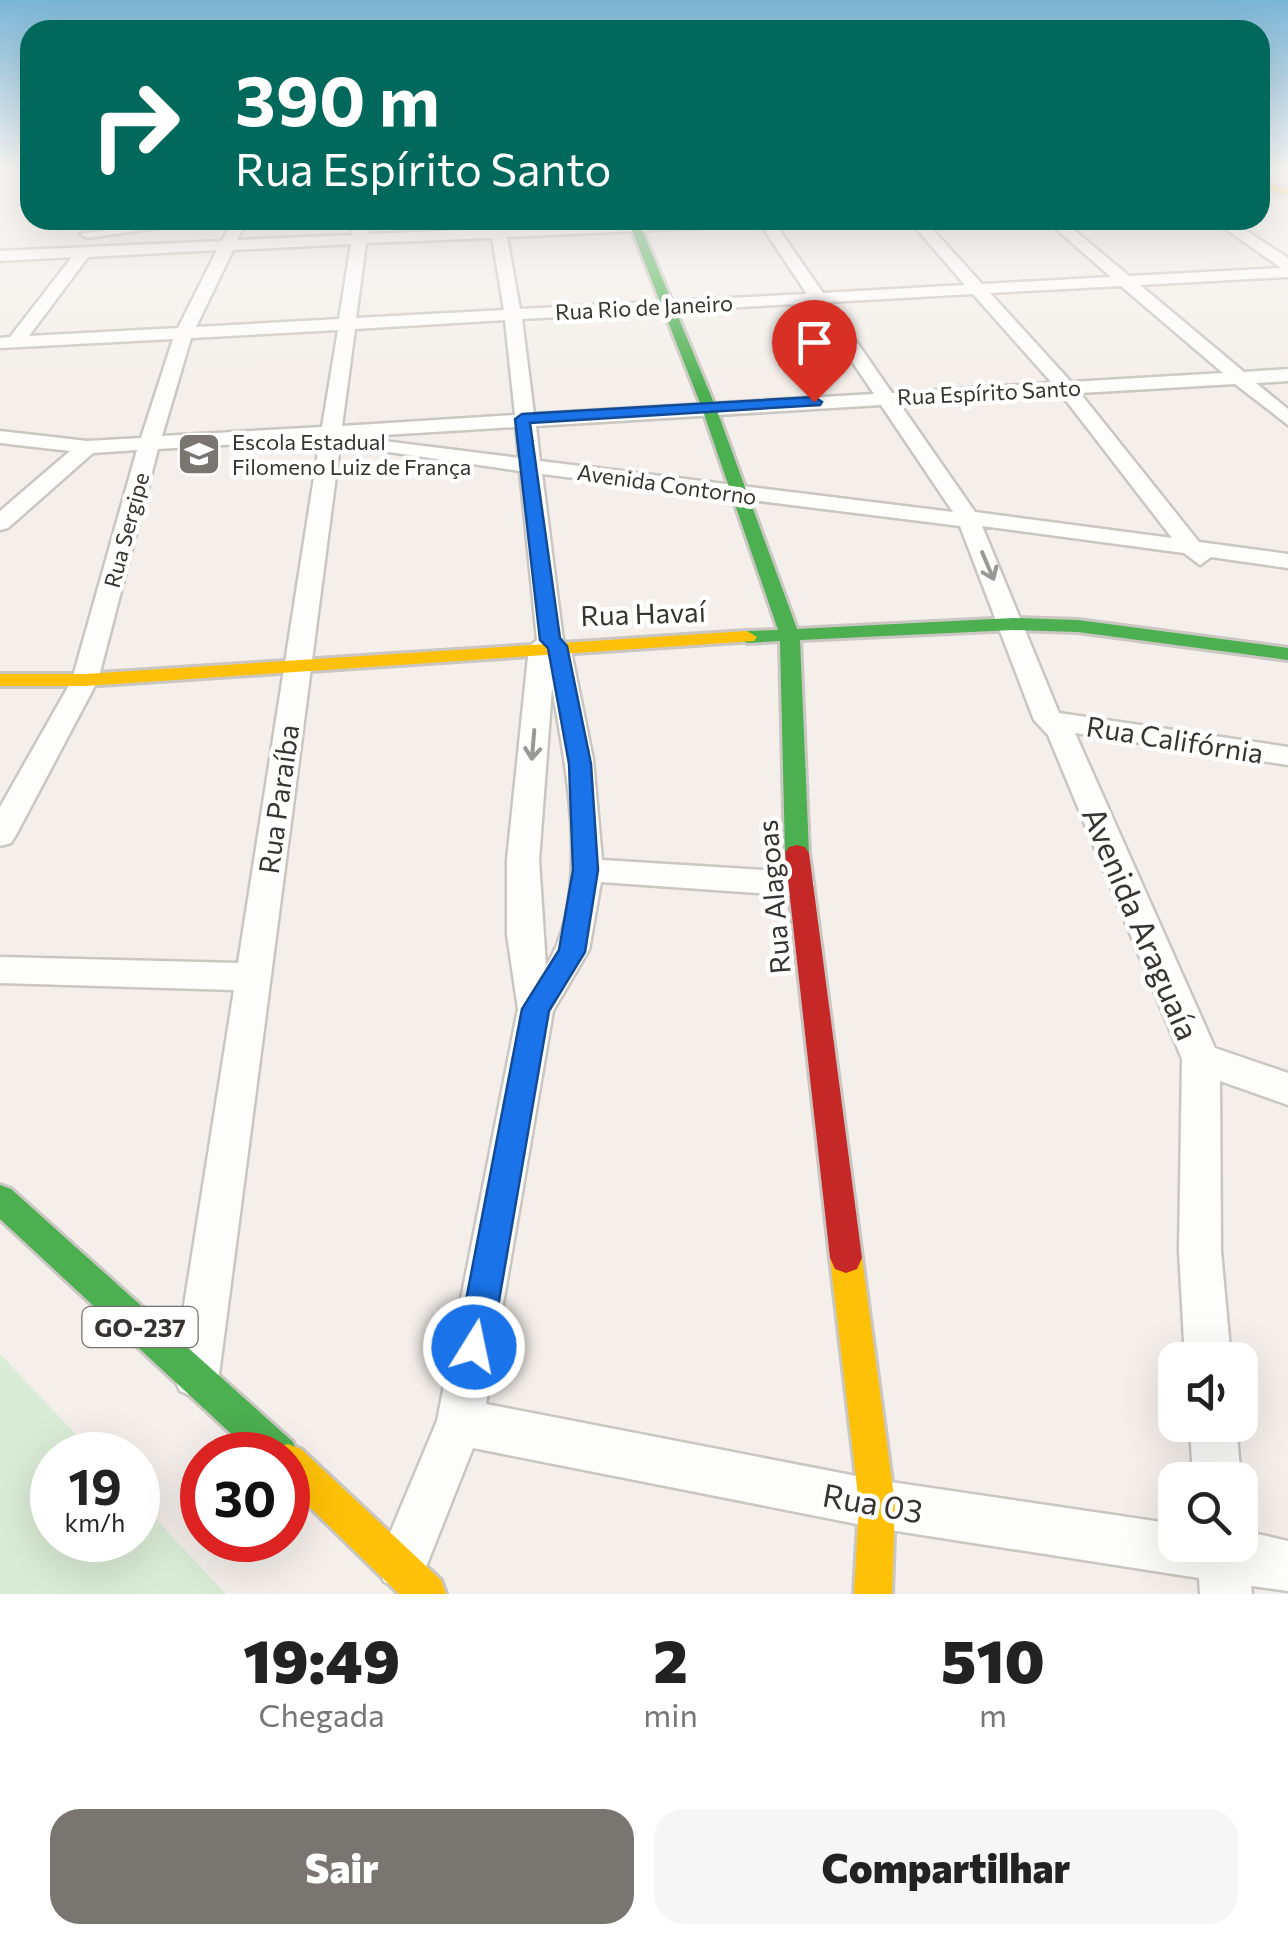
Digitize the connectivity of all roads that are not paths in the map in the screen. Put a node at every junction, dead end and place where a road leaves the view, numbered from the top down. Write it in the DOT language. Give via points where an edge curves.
graph roads {
  1 [pos="250,243"];
  2 [pos="358,243"];
  3 [pos="500,243"];
  4 [pos="643,243"];
  5 [pos="783,243"];
  6 [pos="790,243"];
  7 [pos="937,243"];
  8 [pos="1081,243"];
  9 [pos="1255,243"];
  10 [pos="229,246"];
  11 [pos="83,253"];
  12 [pos="0,256"];
  13 [pos="1288,265"];
  14 [pos="1288,272"];
  15 [pos="1126,281"];
  16 [pos="977,289"];
  17 [pos="822,296"];
  18 [pos="670,306"];
  19 [pos="513,315"];
  20 [pos="346,324"];
  21 [pos="184,333"];
  22 [pos="8,343"];
  23 [pos="1288,374"];
  24 [pos="1239,378"];
  25 [pos="1065,388"];
  26 [pos="894,397"];
  27 [pos="709,408"];
  28 [pos="522,419"];
  29 [pos="1288,419"];
  30 [pos="330,435"];
  31 [pos="0,437"];
  32 [pos="149,444"];
  33 [pos="86,447"];
  34 [pos="532,465"];
  35 [pos="739,494"];
  36 [pos="0,523"];
  37 [pos="973,523"];
  38 [pos="1198,554"];
  39 [pos="1288,561"];
  40 [pos="1288,574"];
  41 [pos="1023,624"];
  42 [pos="790,638"];
  43 [pos="550,644"];
  44 [pos="1288,654"];
  45 [pos="298,666"];
  46 [pos="0,680"];
  47 [pos="86,680"];
  48 [pos="1057,724"];
  49 [pos="1288,756"];
  50 [pos="0,835"];
  51 [pos="586,870"];
  52 [pos="798,884"];
  53 [pos="0,970"];
  54 [pos="253,977"];
  55 [pos="536,1009"];
  56 [pos="1200,1059"];
  57 [pos="1288,1090"];
  58 [pos="0,1199"];
  59 [pos="1207,1342"];
  60 [pos="195,1378"];
  61 [pos="460,1422"];
  62 [pos="255,1432"];
  63 [pos="310,1483"];
  64 [pos="877,1504"];
  65 [pos="1223,1565"];
  66 [pos="1288,1566"];
  67 [pos="414,1580"];
  68 [pos="873,1594"];
  1 -- 10 [label="street"];
  2 -- 20 [label="street, Rua Paraíba"];
  3 -- 19 [label="street"];
  4 -- 18 [label="street, Rua Alagoas"];
  5 -- 17 [label="street, Avenida Araguaía"];
  6 -- 17 [label="street, Avenida Araguaía"];
  7 -- 16 [label="street"];
  8 -- 15 [label="street"];
  9 -- 13 [label="street"];
  10 -- 11 [label="street"];
  10 -- 21 [label="street, Rua Sergipe"];
  11 -- 12 [label="street"];
  11 -- 22 [label="street"];
  14 -- 15 [label="street, Rua Rio de Janeiro"];
  15 -- 16 [label="street, Rua Rio de Janeiro"];
  15 -- 24 [label="street"];
  16 -- 17 [label="street, Rua Rio de Janeiro"];
  16 -- 25 [label="street"];
  17 -- 18 [label="street, Rua Rio de Janeiro"];
  17 -- 26 [label="street, Avenida Araguaía"];
  18 -- 19 [label="street, Rua Rio de Janeiro"];
  18 -- 27 [label="street, Rua Alagoas"];
  19 -- 20 [label="street, Rua Rio de Janeiro"];
  19 -- 28 [label="street"];
  20 -- 21 [label="street, Rua Rio de Janeiro"];
  20 -- 30 [label="street, Rua Paraíba"];
  21 -- 22 [label="street, Rua Rio de Janeiro"];
  21 -- 32 [label="street, Rua Sergipe"];
  23 -- 24 [label="street, Rua Espírito Santo"];
  24 -- 25 [label="street, Rua Espírito Santo"];
  24 -- 29 [label="street"];
  25 -- 26 [label="street, Rua Espírito Santo"];
  25 -- 38 [label="street"];
  26 -- 27 [label="street, Rua Espírito Santo"];
  26 -- 37 [label="street, Avenida Araguaía"];
  27 -- 28 [label="street, Rua Espírito Santo"];
  27 -- 35 [label="street, Rua Alagoas"];
  28 -- 30 [label="street, Rua Espírito Santo"];
  28 -- 34 [label="street"];
  30 -- 32 [label="street"];
  30 -- 34 [label="street, Avenida Contorno"];
  30 -- 45 [label="street, Rua Paraíba"];
  31 -- 33 [label="street"];
  32 -- 33 [label="street"];
  32 -- 47 [label="street, Rua Sergipe"];
  33 -- 36 [label="street"];
  34 -- 35 [label="street, Avenida Contorno"];
  34 -- 43 [label="street"];
  35 -- 37 [label="street, Avenida Contorno"];
  35 -- 42 [label="street, Rua Alagoas"];
  37 -- 38 [label="street, Avenida Contorno"];
  37 -- 41 [label="street, Avenida Araguaía"];
  38 -- 39 [label="street, Avenida Contorno"];
  38 -- 40 [label="street, Avenida Contorno"];
  41 -- 42 [label="street, Rua Havaí"];
  41 -- 44 [label="street, Rua Havaí" via="1211,640"];
  41 -- 48 [label="street, Avenida Araguaía"];
  42 -- 43 [label="street, Rua Havaí"];
  42 -- 52 [label="street, Rua Alagoas"];
  43 -- 45 [label="street, Rua Havaí"];
  43 -- 51 [label="street" via="580,764"];
  43 -- 55 [label="street, one-way" via="523,860 524,935"];
  45 -- 47 [label="street, Rua Havaí"];
  45 -- 54 [label="street, Rua Paraíba"];
  46 -- 47 [label="street, Rua Havaí"];
  47 -- 50 [label="street, Rua Sergipe"];
  48 -- 49 [label="street, Rua Califórnia"];
  48 -- 56 [label="street, Avenida Araguaía"];
  51 -- 52 [label="street"];
  51 -- 55 [label="street" via="572,952"];
  52 -- 64 [label="street, Rua Alagoas"];
  53 -- 54 [label="street"];
  54 -- 60 [label="street, Rua Paraíba"];
  55 -- 61 [label="street"];
  56 -- 57 [label="street"];
  56 -- 59 [label="street, Avenida Araguaía"];
  58 -- 60 [label="street, GO-237"];
  60 -- 62 [label="street, GO-237"];
  61 -- 64 [label="street, Rua 03"];
  61 -- 67 [label="street"];
  63 -- 67 [label="street"];
  64 -- 65 [label="street, Rua 03"];
  64 -- 68 [label="street, Rua Alagoas"];
  65 -- 66 [label="street, Rua 03"];
}
